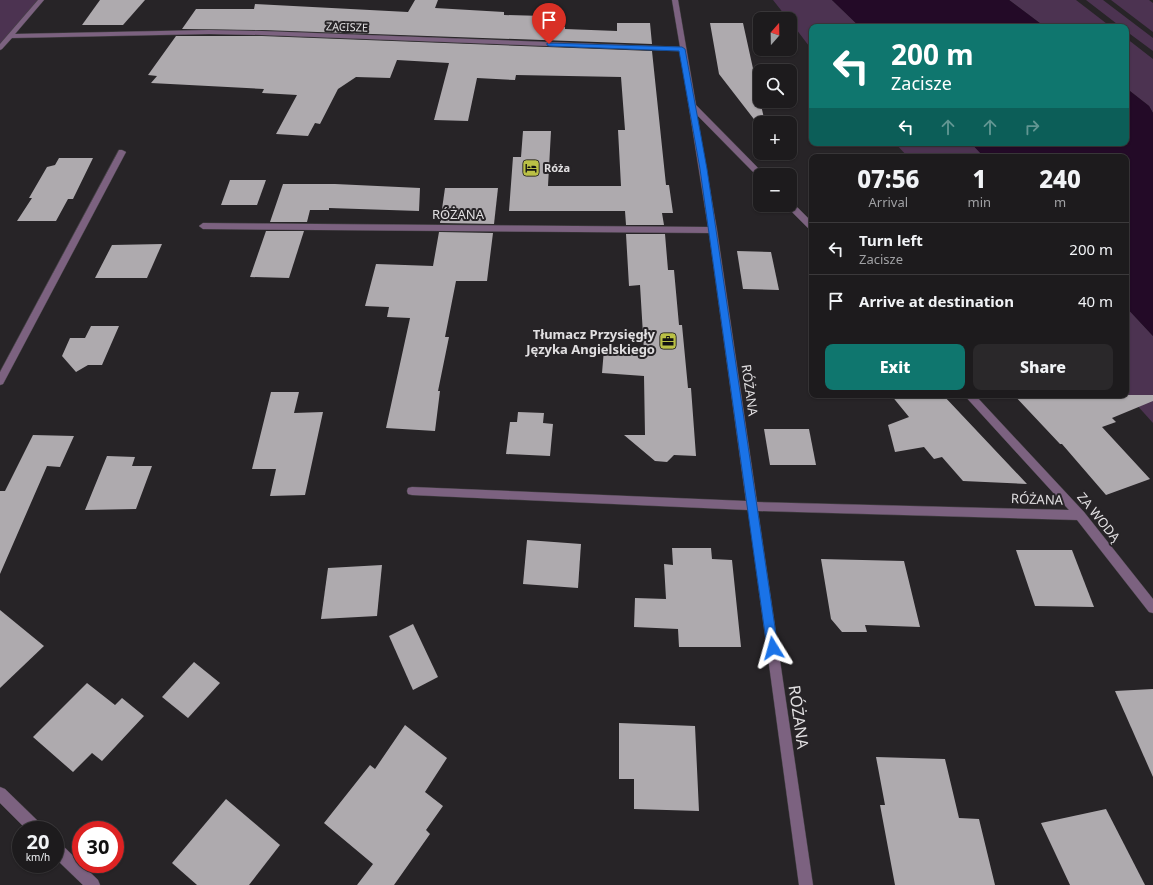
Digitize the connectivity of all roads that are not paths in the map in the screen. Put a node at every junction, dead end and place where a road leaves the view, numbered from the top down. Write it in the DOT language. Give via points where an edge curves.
graph roads {
  1 [pos="41,0"];
  2 [pos="675,0"];
  3 [pos="11,36"];
  4 [pos="0,48"];
  5 [pos="682,49"];
  6 [pos="691,104"];
  7 [pos="122,152"];
  8 [pos="754,168"];
  9 [pos="797,212"];
  10 [pos="809,224"];
  11 [pos="203,226"];
  12 [pos="713,230"];
  13 [pos="0,381"];
  14 [pos="972,398"];
  15 [pos="412,491"];
  16 [pos="753,506"];
  17 [pos="1080,515"];
  18 [pos="1153,608"];
  19 [pos="0,794"];
  20 [pos="28,821"];
  21 [pos="64,857"];
  22 [pos="93,885"];
  23 [pos="806,885"];
  1 -- 3 [label="street"];
  2 -- 5 [label="street"];
  3 -- 4 [label="street"];
  3 -- 5 [label="street, ZACISZE" via="239,33"];
  5 -- 6 [label="street, RÓŻANA"];
  6 -- 8 [label="street"];
  6 -- 12 [label="street, RÓŻANA"];
  7 -- 13 [label="street"];
  9 -- 10 [label="street"];
  11 -- 12 [label="street, RÓŻANA"];
  12 -- 16 [label="street, RÓŻANA"];
  14 -- 17 [label="street, ZA WODĄ"];
  15 -- 16 [label="street, RÓŻANA"];
  16 -- 17 [label="street, RÓŻANA"];
  16 -- 23 [label="street, RÓŻANA"];
  17 -- 18 [label="street, ZA WODĄ"];
  19 -- 20 [label="street"];
  21 -- 22 [label="street"];
}
